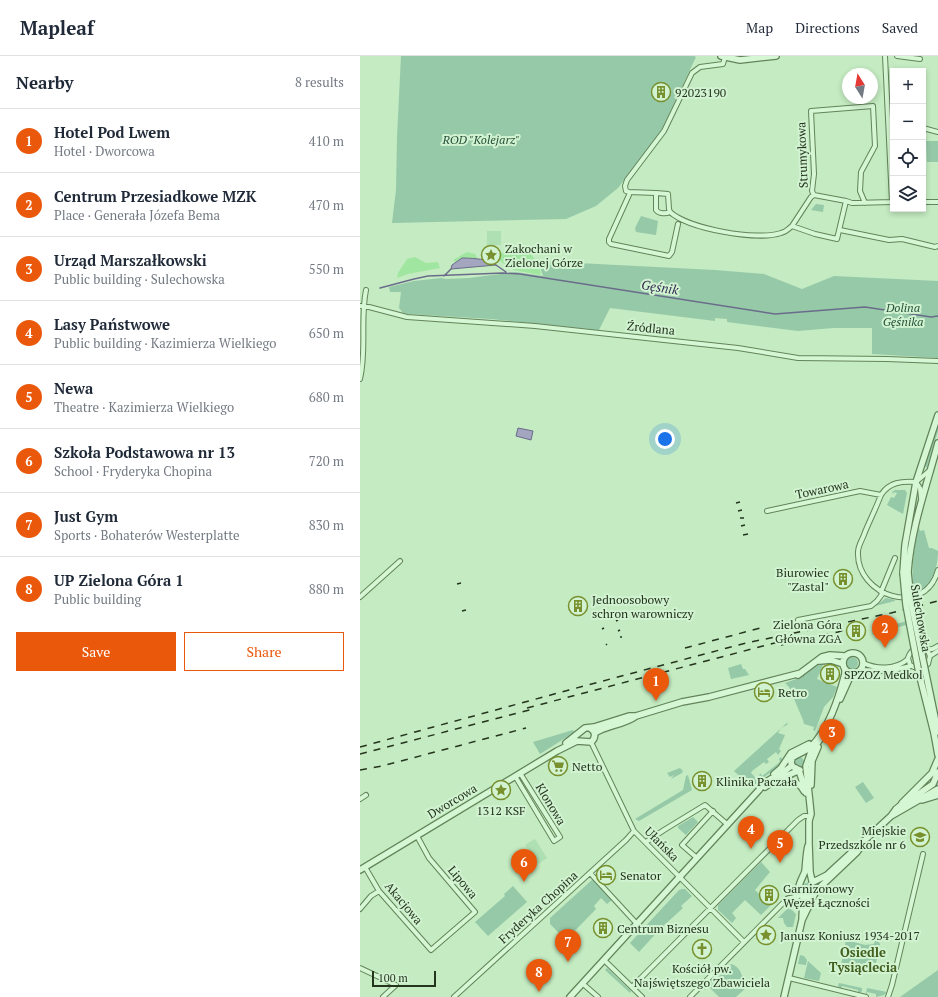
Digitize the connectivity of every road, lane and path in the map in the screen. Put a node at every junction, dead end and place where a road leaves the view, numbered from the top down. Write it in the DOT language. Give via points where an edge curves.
graph roads {
  1 [pos="776,56"];
  2 [pos="885,56"];
  3 [pos="897,56"];
  4 [pos="723,57"];
  5 [pos="751,58"];
  6 [pos="920,59"];
  7 [pos="888,115"];
  8 [pos="926,129"];
  9 [pos="938,132"];
  10 [pos="891,176"];
  11 [pos="656,193"];
  12 [pos="629,195"];
  13 [pos="814,195"];
  14 [pos="846,201"];
  15 [pos="890,202"];
  16 [pos="926,202"];
  17 [pos="938,202"];
  18 [pos="865,203"];
  19 [pos="670,212"];
  20 [pos="678,224"];
  21 [pos="792,226"];
  22 [pos="840,230"];
  23 [pos="938,246"];
  24 [pos="366,290"];
  25 [pos="362,306"];
  26 [pos="938,361"];
  27 [pos="360,379"];
  28 [pos="938,415"];
  29 [pos="938,443"];
  30 [pos="931,469"];
  31 [pos="916,482"];
  32 [pos="881,496"];
  33 [pos="921,505"];
  34 [pos="767,511"];
  35 [pos="895,558"];
  36 [pos="400,561"];
  37 [pos="938,570"];
  38 [pos="906,572"];
  39 [pos="882,592"];
  40 [pos="360,597"];
  41 [pos="798,620"];
  42 [pos="938,646"];
  43 [pos="927,649"];
  44 [pos="938,651"];
  45 [pos="845,656"];
  46 [pos="930,656"];
  47 [pos="908,659"];
  48 [pos="818,662"];
  49 [pos="863,662"];
  50 [pos="843,664"];
  51 [pos="911,666"];
  52 [pos="845,670"];
  53 [pos="860,670"];
  54 [pos="854,673"];
  55 [pos="835,706"];
  56 [pos="636,716"];
  57 [pos="590,728"];
  58 [pos="580,733"];
  59 [pos="595,733"];
  60 [pos="936,733"];
  61 [pos="820,737"];
  62 [pos="582,741"];
  63 [pos="590,742"];
  64 [pos="557,751"];
  65 [pos="799,754"];
  66 [pos="938,755"];
  67 [pos="938,759"];
  68 [pos="807,764"];
  69 [pos="792,765"];
  70 [pos="799,770"];
  71 [pos="520,773"];
  72 [pos="937,775"];
  73 [pos="515,776"];
  74 [pos="770,779"];
  75 [pos="768,785"];
  76 [pos="938,788"];
  77 [pos="759,790"];
  78 [pos="366,795"];
  79 [pos="806,795"];
  80 [pos="938,795"];
  81 [pos="360,799"];
  82 [pos="810,801"];
  83 [pos="916,802"];
  84 [pos="901,805"];
  85 [pos="713,811"];
  86 [pos="891,816"];
  87 [pos="808,818"];
  88 [pos="728,825"];
  89 [pos="634,830"];
  90 [pos="417,836"];
  91 [pos="866,840"];
  92 [pos="646,842"];
  93 [pos="809,844"];
  94 [pos="923,854"];
  95 [pos="697,858"];
  96 [pos="362,869"];
  97 [pos="590,873"];
  98 [pos="680,877"];
  99 [pos="813,882"];
  100 [pos="801,883"];
  101 [pos="379,891"];
  102 [pos="814,893"];
  103 [pos="802,895"];
  104 [pos="789,898"];
  105 [pos="802,906"];
  106 [pos="360,908"];
  107 [pos="711,909"];
  108 [pos="802,920"];
  109 [pos="637,924"];
  110 [pos="744,942"];
  111 [pos="431,950"];
  112 [pos="604,960"];
  113 [pos="360,968"];
  114 [pos="789,978"];
  115 [pos="582,983"];
  116 [pos="632,988"];
  117 [pos="383,997"];
  118 [pos="454,997"];
  119 [pos="570,997"];
  120 [pos="598,997"];
  121 [pos="642,997"];
  122 [pos="690,997"];
  123 [pos="784,997"];
  124 [pos="866,997"];
  125 [pos="888,997"];
  1 -- 5 [label="street"];
  2 -- 7 [label="street, Strumykowa"];
  3 -- 6 [label="street"];
  4 -- 5 [label="street" via="740,60"];
  4 -- 11 [label="street" via="723,64 700,67 692,74 664,131 627,180 626,191"];
  7 -- 10 [label="street, Strumykowa"];
  8 -- 9 [label="street"];
  11 -- 19 [label="street" via="668,194"];
  11 -- 19 [label="street" via="656,211"];
  12 -- 20 [label="street" via="609,239 611,244 669,256"];
  13 -- 14 [label="street, Strumykowa"];
  13 -- 18 [label="street, Strumykowa" via="811,111 873,106 875,146 861,172 860,191"];
  13 -- 21 [label="street, Strumykowa"];
  14 -- 18 [label="street, Strumykowa"];
  14 -- 22 [label="street"];
  15 -- 18 [label="street, Strumykowa"];
  16 -- 17 [label="street"];
  19 -- 21 [label="street" via="690,223 744,235 779,234"];
  21 -- 22 [label="street" via="837,239"];
  22 -- 23 [label="street"];
  24 -- 25 [label="street"];
  25 -- 26 [label="street, Źródlana" via="407,317 573,330 738,348 798,358"];
  25 -- 27 [label="street" via="363,355"];
  28 -- 31 [label="street, Sulechowska"];
  29 -- 30 [label="street, Sulechowska"];
  30 -- 31 [label="street"];
  30 -- 33 [label="street, Sulechowska"];
  31 -- 32 [label="street" via="894,484 885,489"];
  31 -- 33 [label="street, Sulechowska" via="920,488"];
  31 -- 38 [label="street, Sulechowska" via="905,545"];
  32 -- 34 [label="street, Towarowa" via="860,491"];
  32 -- 39 [label="street" via="858,553 865,576"];
  33 -- 38 [label="street, Sulechowska"];
  35 -- 39 [label="street"];
  36 -- 40 [label="street"];
  37 -- 39 [label="street" via="932,585 919,595 903,598"];
  38 -- 60 [label="street, Sulechowska, bridge" via="906,605"];
  39 -- 41 [label="street" via="871,606"];
  42 -- 43 [label="street"];
  43 -- 46 [label="street"];
  43 -- 47 [label="street" via="914,650"];
  44 -- 46 [label="street"];
  45 -- 48 [label="street" via="828,655"];
  45 -- 49 [label="street" via="856,654"];
  45 -- 50 [label="street"];
  46 -- 51 [label="street" via="925,666"];
  47 -- 49 [label="street" via="899,665 886,667"];
  47 -- 51 [label="street"];
  48 -- 50 [label="street" via="831,660"];
  48 -- 56 [label="street" via="796,677 682,702"];
  49 -- 53 [label="street"];
  50 -- 52 [label="street"];
  51 -- 53 [label="street" via="889,671"];
  52 -- 54 [label="street"];
  52 -- 55 [label="street" via="846,674"];
  53 -- 54 [label="street"];
  54 -- 55 [label="street"];
  55 -- 61 [label="street"];
  56 -- 57 [label="street" via="628,716"];
  56 -- 59 [label="street"];
  57 -- 58 [label="street" via="585,728"];
  57 -- 59 [label="street"];
  58 -- 62 [label="street"];
  58 -- 64 [label="street, Dworcowa"];
  59 -- 63 [label="street"];
  60 -- 66 [label="street, Sulechowska"];
  61 -- 65 [label="street"];
  61 -- 68 [label="street"];
  61 -- 74 [label="street" via="791,753 782,768"];
  61 -- 82 [label="street" via="822,741 812,761"];
  62 -- 63 [label="street"];
  62 -- 64 [label="street, Dworcowa" via="574,742"];
  63 -- 89 [label="street, Ułańska"];
  64 -- 71 [label="street, Dworcowa"];
  65 -- 68 [label="street" via="803,755"];
  65 -- 69 [label="street" via="792,758"];
  67 -- 84 [label="street" via="932,772"];
  68 -- 70 [label="street"];
  68 -- 82 [label="street"];
  69 -- 70 [label="street"];
  69 -- 74 [label="street" via="785,772"];
  70 -- 75 [label="street"];
  70 -- 79 [label="street"];
  71 -- 73 [label="street, Dworcowa"];
  71 -- 73 [label="street, Klonowa" via="560,837 554,841"];
  72 -- 76 [label="street"];
  72 -- 84 [label="street" via="933,784"];
  73 -- 90 [label="street, Dworcowa"];
  74 -- 77 [label="street"];
  75 -- 77 [label="street"];
  75 -- 79 [label="street" via="796,782"];
  76 -- 83 [label="street"];
  77 -- 88 [label="street"];
  78 -- 81 [label="street"];
  79 -- 87 [label="street"];
  80 -- 83 [label="street"];
  82 -- 87 [label="street" via="811,817"];
  83 -- 86 [label="street"];
  84 -- 86 [label="street"];
  85 -- 88 [label="street"];
  85 -- 92 [label="street" via="705,805"];
  85 -- 95 [label="street" via="682,844"];
  86 -- 91 [label="street"];
  87 -- 93 [label="street"];
  87 -- 107 [label="street" via="804,816 798,820"];
  88 -- 95 [label="street"];
  89 -- 92 [label="street, Ułańska"];
  89 -- 97 [label="street, Fryderyka Chopina"];
  90 -- 96 [label="street, Dworcowa"];
  90 -- 111 [label="street, Lipowa" via="429,858 475,912"];
  91 -- 99 [label="street" via="827,875"];
  91 -- 102 [label="street"];
  92 -- 98 [label="street, Ułańska"];
  93 -- 99 [label="street"];
  93 -- 100 [label="street"];
  94 -- 125 [label="street"];
  95 -- 98 [label="street"];
  96 -- 101 [label="street, Akacjowa"];
  97 -- 109 [label="street"];
  97 -- 118 [label="street, Fryderyka Chopina"];
  98 -- 107 [label="street, Ułańska"];
  98 -- 109 [label="street"];
  99 -- 100 [label="street" via="805,880"];
  99 -- 102 [label="street"];
  100 -- 103 [label="street" via="799,890"];
  101 -- 106 [label="street"];
  101 -- 111 [label="street, Akacjowa"];
  102 -- 103 [label="street" via="808,897"];
  102 -- 108 [label="street"];
  103 -- 104 [label="street"];
  103 -- 105 [label="street"];
  104 -- 105 [label="street" via="798,901"];
  104 -- 110 [label="street"];
  105 -- 108 [label="street"];
  107 -- 110 [label="street, Ułańska"];
  107 -- 116 [label="street"];
  108 -- 114 [label="street"];
  109 -- 112 [label="street"];
  110 -- 122 [label="street"];
  112 -- 115 [label="street"];
  112 -- 116 [label="street"];
  113 -- 117 [label="street" via="396,985"];
  114 -- 123 [label="street"];
  114 -- 124 [label="street"];
  115 -- 119 [label="street"];
  115 -- 120 [label="street"];
  116 -- 121 [label="street"];
}
